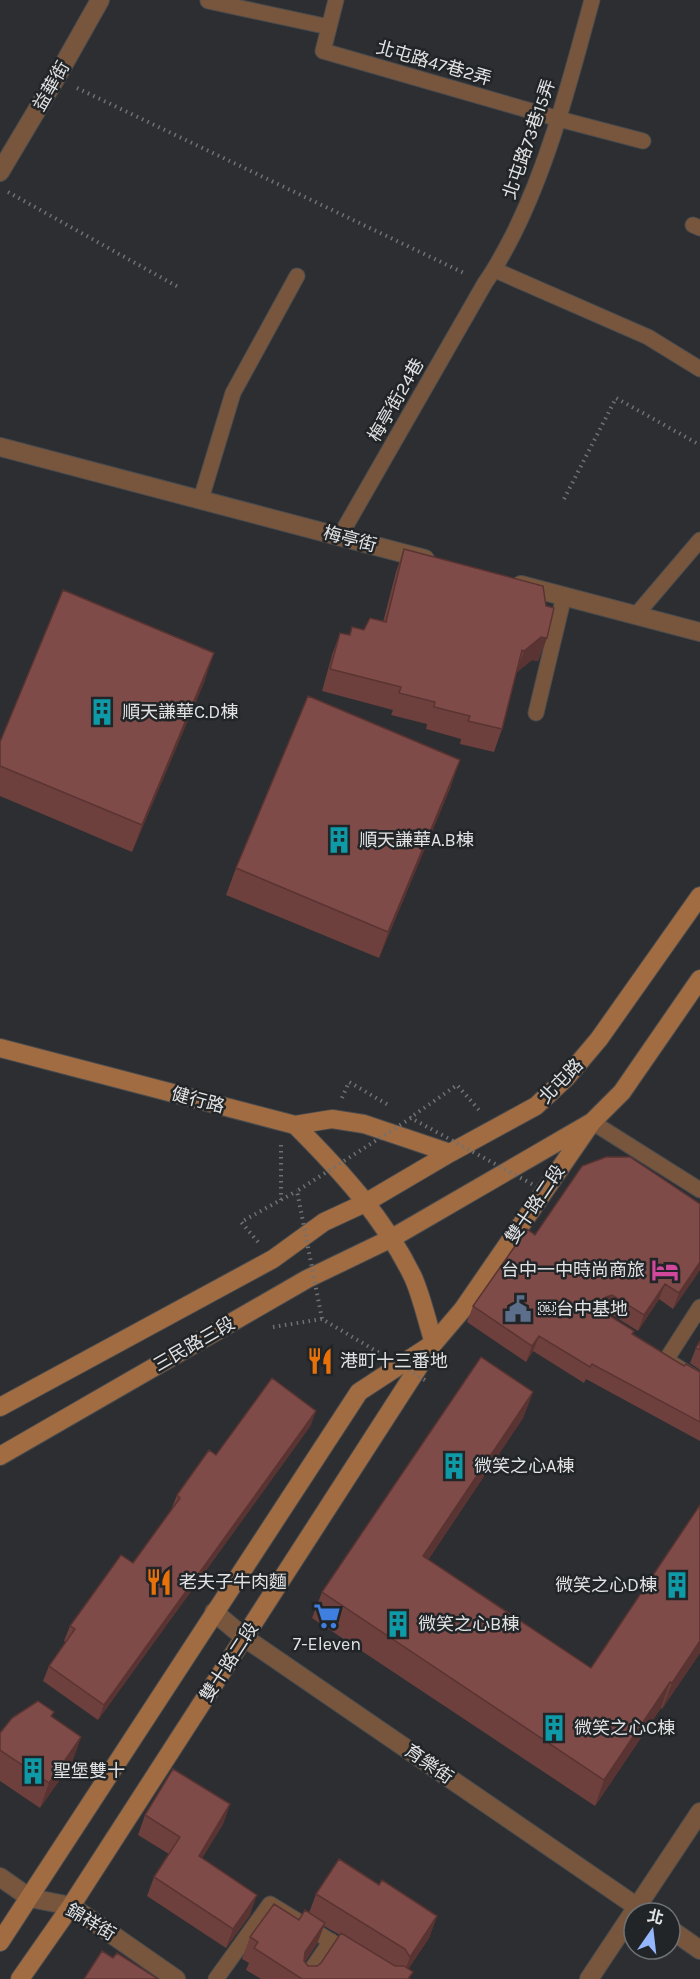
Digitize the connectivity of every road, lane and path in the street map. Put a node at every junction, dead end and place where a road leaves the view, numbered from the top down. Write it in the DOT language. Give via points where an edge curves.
graph roads {
  1 [pos="100,0"];
  2 [pos="336,0"];
  3 [pos="591,0"];
  4 [pos="208,2"];
  5 [pos="329,27"];
  6 [pos="56,78"];
  7 [pos="559,119"];
  8 [pos="643,141"];
  9 [pos="0,172"];
  10 [pos="0,188"];
  11 [pos="495,270"];
  12 [pos="297,276"];
  13 [pos="485,283"];
  14 [pos="180,288"];
  15 [pos="700,369"];
  16 [pos="700,445"];
  17 [pos="0,447"];
  18 [pos="201,499"];
  19 [pos="564,499"];
  20 [pos="340,536"];
  21 [pos="700,540"];
  22 [pos="441,563"];
  23 [pos="508,581"];
  24 [pos="564,596"];
  25 [pos="636,615"];
  26 [pos="700,632"];
  27 [pos="536,713"];
  28 [pos="700,896"];
  29 [pos="700,979"];
  30 [pos="0,1048"];
  31 [pos="349,1082"];
  32 [pos="411,1118"];
  33 [pos="592,1122"];
  34 [pos="295,1125"];
  35 [pos="496,1128"];
  36 [pos="279,1147"];
  37 [pos="450,1153"];
  38 [pos="700,1190"];
  39 [pos="297,1191"];
  40 [pos="550,1194"];
  41 [pos="281,1200"];
  42 [pos="365,1203"];
  43 [pos="241,1222"];
  44 [pos="392,1238"];
  45 [pos="700,1307"];
  46 [pos="322,1319"];
  47 [pos="272,1327"];
  48 [pos="434,1343"];
  49 [pos="425,1380"];
  50 [pos="700,1381"];
  51 [pos="0,1407"];
  52 [pos="0,1456"];
  53 [pos="214,1612"];
  54 [pos="245,1638"];
  55 [pos="700,1812"];
  56 [pos="0,1877"];
  57 [pos="30,1898"];
  58 [pos="628,1901"];
  59 [pos="646,1901"];
  60 [pos="71,1906"];
  61 [pos="622,1935"];
  62 [pos="682,1937"];
  63 [pos="331,1941"];
  64 [pos="0,1942"];
  65 [pos="700,1950"];
  66 [pos="367,1962"];
  67 [pos="20,1979"];
  68 [pos="176,1979"];
  69 [pos="216,1979"];
  70 [pos="305,1979"];
  71 [pos="589,1979"];
  1 -- 6 [label="street, 益華街"];
  2 -- 5 [label="lane, 北屯路47巷2弄"];
  3 -- 7 [label="lane, 北屯路73巷15弄"];
  4 -- 5 [label="lane"];
  5 -- 7 [label="lane, 北屯路47巷2弄" via="323,51"];
  6 -- 9 [label="street, 益華街"];
  6 -- 13 [label="path"];
  7 -- 8 [label="lane"];
  7 -- 11 [label="lane, 北屯路73巷15弄" via="529,202"];
  10 -- 14 [label="path"];
  11 -- 13 [label="lane, 北屯路73巷15弄"];
  11 -- 15 [label="lane" via="648,338"];
  12 -- 18 [label="lane" via="233,393"];
  13 -- 20 [label="lane, 梅亭街24巷"];
  16 -- 19 [label="path" via="616,398"];
  17 -- 18 [label="street, 梅亭街"];
  18 -- 20 [label="street, 梅亭街"];
  20 -- 22 [label="street, 梅亭街"];
  21 -- 25 [label="lane"];
  23 -- 24 [label="street"];
  24 -- 25 [label="street"];
  24 -- 27 [label="lane"];
  25 -- 26 [label="street"];
  28 -- 35 [label="street, 北屯路" via="599,1039 566,1078 536,1106"];
  29 -- 33 [label="street" via="622,1092"];
  30 -- 34 [label="street, 健行路"];
  31 -- 32 [label="path"];
  32 -- 35 [label="path" via="457,1085"];
  32 -- 39 [label="path, bridge"];
  32 -- 40 [label="path, bridge"];
  33 -- 38 [label="lane"];
  33 -- 44 [label="street"];
  33 -- 48 [label="street, 雙十路二段" via="463,1310"];
  34 -- 37 [label="street" via="332,1119 364,1124"];
  34 -- 42 [label="street"];
  35 -- 37 [label="street, 北屯路"];
  36 -- 41 [label="path"];
  37 -- 42 [label="street, 北屯路"];
  39 -- 41 [label="path"];
  39 -- 46 [label="path, bridge"];
  41 -- 43 [label="path"];
  42 -- 44 [label="street"];
  42 -- 51 [label="street, 三民路三段" via="324,1222 273,1259"];
  44 -- 48 [label="street" via="414,1280"];
  44 -- 52 [label="street, 三民路三段" via="307,1279"];
  45 -- 50 [label="lane" via="662,1357"];
  46 -- 47 [label="path"];
  46 -- 49 [label="path, bridge"];
  48 -- 53 [label="street, 雙十路二段" via="359,1392"];
  48 -- 54 [label="street, 雙十路二段"];
  53 -- 54 [label="street, 育樂街"];
  53 -- 57 [label="street, 雙十路二段"];
  54 -- 58 [label="street, 育樂街"];
  54 -- 60 [label="street, 雙十路二段"];
  55 -- 59 [label="street"];
  56 -- 57 [label="street, 錦祥街"];
  57 -- 60 [label="street, 錦祥街"];
  57 -- 64 [label="street, 雙十路二段"];
  60 -- 67 [label="street, 雙十路二段"];
  60 -- 68 [label="street, 錦祥街"];
  61 -- 71 [label="street"];
  62 -- 65 [label="street"];
  63 -- 66 [label="lane"];
  63 -- 69 [label="lane" via="270,1904"];
  63 -- 70 [label="lane"];
}
